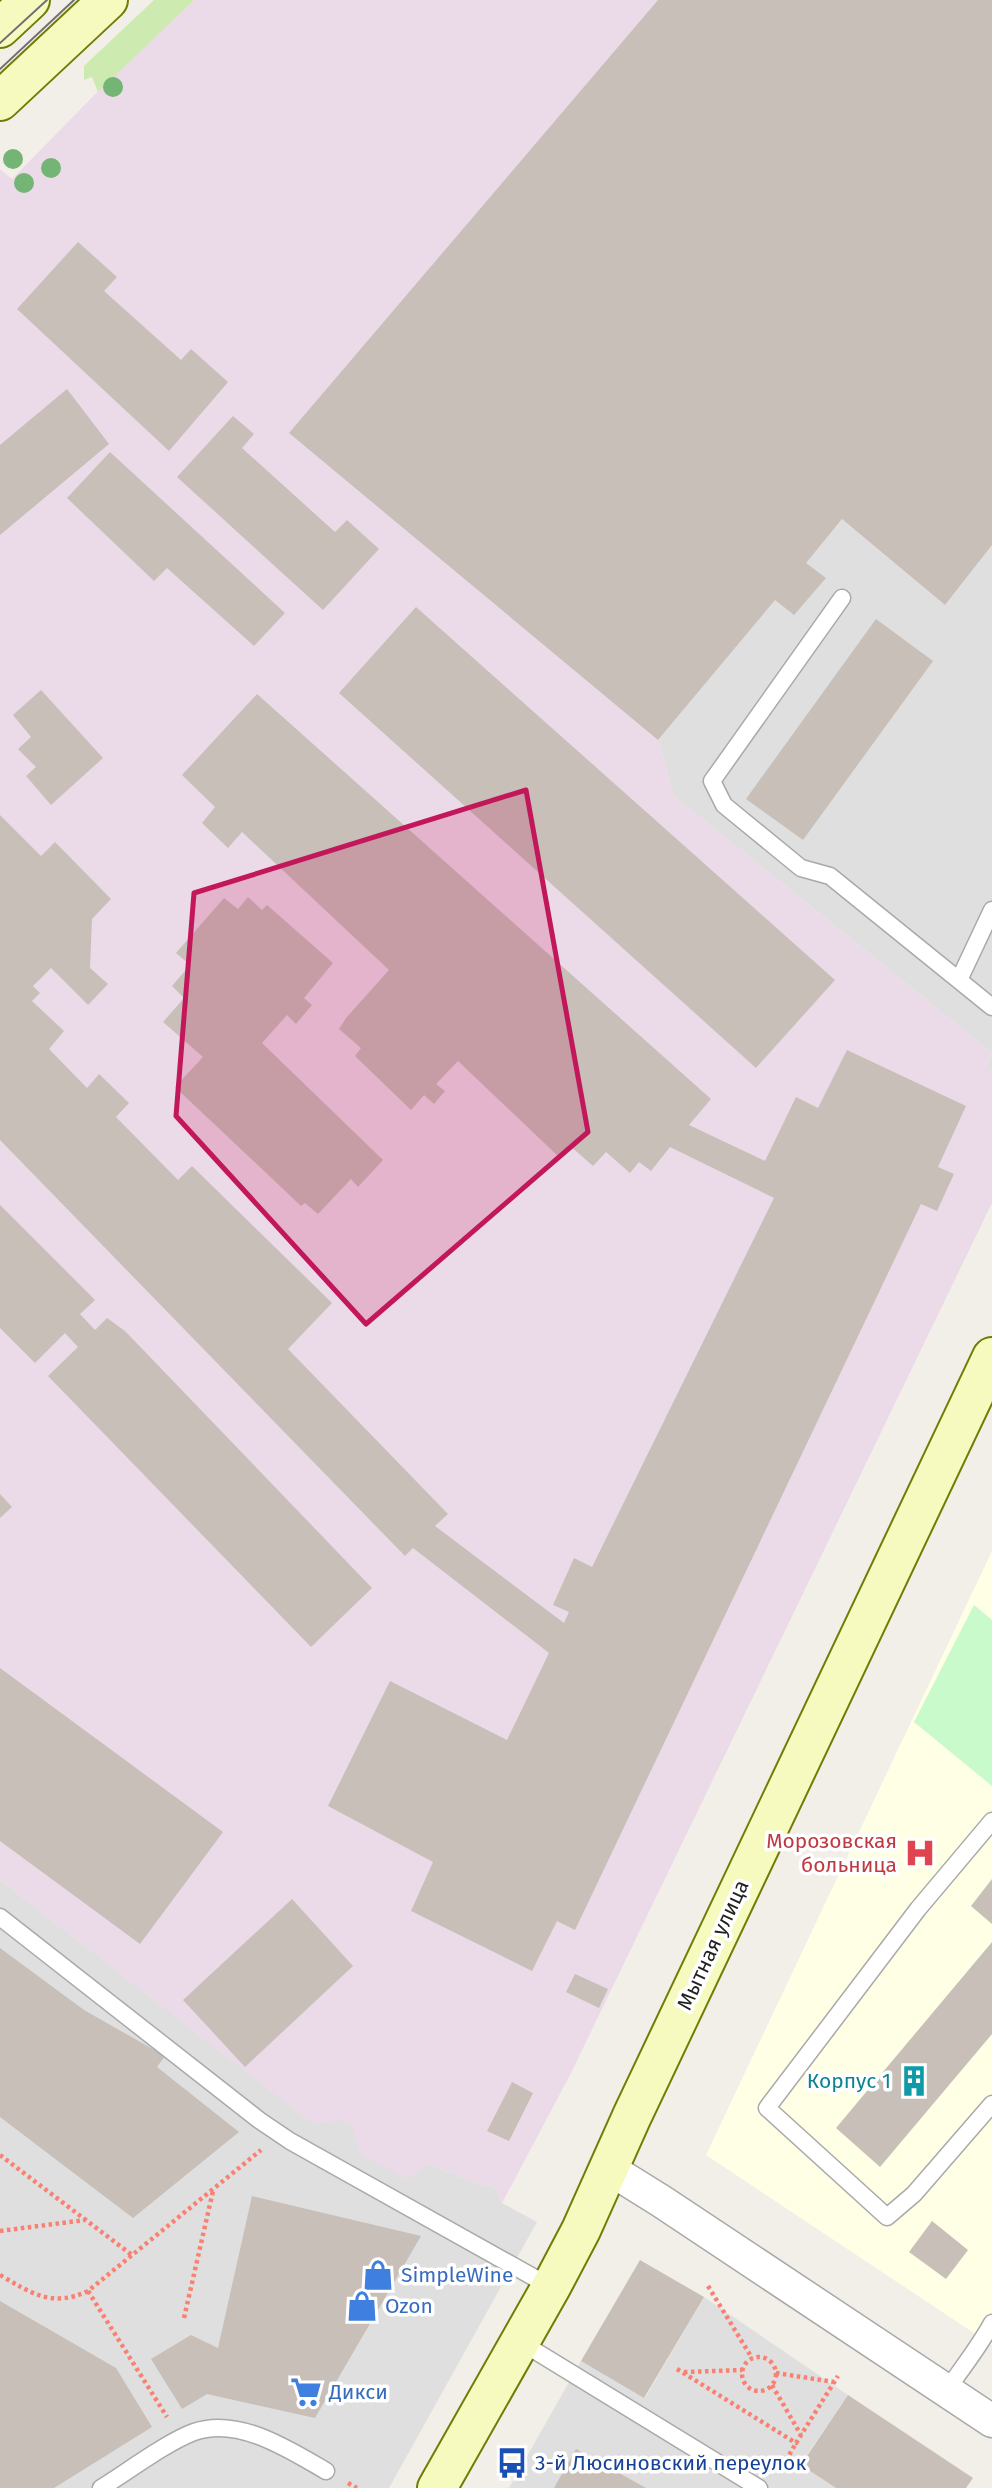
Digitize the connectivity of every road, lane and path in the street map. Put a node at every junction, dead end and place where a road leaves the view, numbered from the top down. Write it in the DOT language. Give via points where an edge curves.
graph roads {
  1 [pos="30,0"];
  2 [pos="108,0"];
  3 [pos="0,28"];
  4 [pos="0,101"];
  5 [pos="842,598"];
  6 [pos="992,910"];
  7 [pos="958,980"];
  8 [pos="992,1007"];
  9 [pos="992,1357"];
  10 [pos="992,1821"];
  11 [pos="0,1917"];
  12 [pos="992,2105"];
  13 [pos="281,2134"];
  14 [pos="0,2155"];
  15 [pos="608,2168"];
  16 [pos="213,2190"];
  17 [pos="85,2220"];
  18 [pos="0,2231"];
  19 [pos="132,2255"];
  20 [pos="0,2275"];
  21 [pos="708,2286"];
  22 [pos="551,2287"];
  23 [pos="88,2291"];
  24 [pos="184,2318"];
  25 [pos="991,2326"];
  26 [pos="519,2341"];
  27 [pos="752,2358"];
  28 [pos="677,2369"];
  29 [pos="742,2371"];
  30 [pos="683,2372"];
  31 [pos="776,2374"];
  32 [pos="838,2376"];
  33 [pos="834,2382"];
  34 [pos="772,2385"];
  35 [pos="947,2390"];
  36 [pos="167,2418"];
  37 [pos="992,2420"];
  38 [pos="801,2435"];
  39 [pos="796,2443"];
  40 [pos="326,2470"];
  41 [pos="776,2477"];
  42 [pos="101,2488"];
  43 [pos="437,2488"];
  44 [pos="759,2488"];
  1 -- 3 [label="main road"];
  2 -- 4 [label="main road"];
  5 -- 7 [label="lane" via="712,781 724,805 791,860 801,868 830,876"];
  6 -- 7 [label="lane"];
  7 -- 8 [label="lane"];
  9 -- 15 [label="main road, Мытная улица"];
  10 -- 12 [label="lane" via="918,1909 767,2109 887,2217 914,2194"];
  11 -- 13 [label="lane"];
  13 -- 16 [label="path"];
  13 -- 22 [label="lane"];
  14 -- 17 [label="path"];
  15 -- 22 [label="main road, Мытная улица"];
  15 -- 35 [label="street"];
  16 -- 19 [label="path"];
  16 -- 24 [label="path"];
  17 -- 18 [label="path"];
  17 -- 19 [label="path"];
  19 -- 23 [label="path"];
  20 -- 23 [label="path" via="42,2297 67,2299"];
  21 -- 27 [label="path"];
  22 -- 26 [label="main road, Мытная улица"];
  23 -- 36 [label="path"];
  25 -- 35 [label="lane"];
  26 -- 43 [label="main road, Мытная улица"];
  26 -- 44 [label="lane"];
  27 -- 29 [label="path"];
  27 -- 31 [label="path" via="768,2359"];
  28 -- 30 [label="path"];
  29 -- 30 [label="path"];
  29 -- 34 [label="path" via="751,2389"];
  30 -- 39 [label="path"];
  31 -- 33 [label="path"];
  31 -- 34 [label="path"];
  32 -- 33 [label="path"];
  33 -- 38 [label="path"];
  34 -- 38 [label="path"];
  35 -- 37 [label="street"];
  38 -- 39 [label="path"];
  39 -- 41 [label="path"];
  40 -- 42 [label="lane" via="272,2440 206,2428 184,2436"];
}
